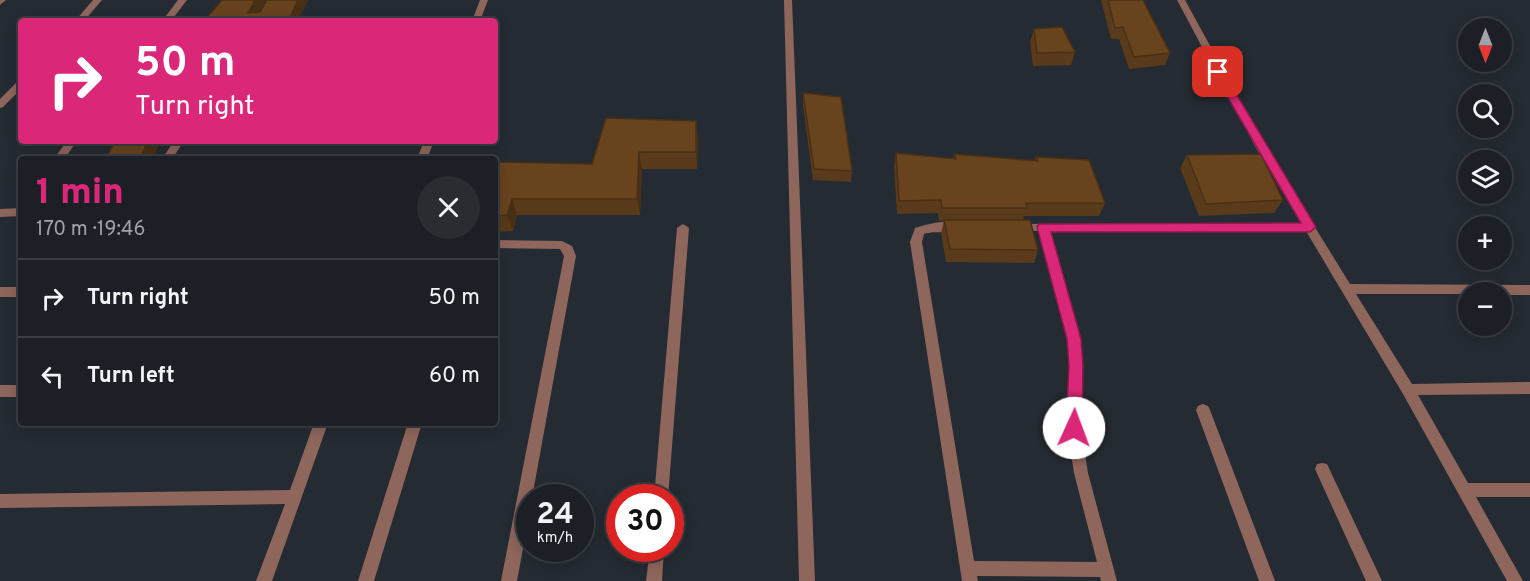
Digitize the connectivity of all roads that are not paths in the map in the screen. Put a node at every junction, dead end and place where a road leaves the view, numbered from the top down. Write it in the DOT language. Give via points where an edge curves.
graph roads {
  1 [pos="98,0"];
  2 [pos="183,0"];
  3 [pos="484,0"];
  4 [pos="788,0"];
  5 [pos="1181,0"];
  6 [pos="82,18"];
  7 [pos="168,18"];
  8 [pos="477,18"];
  9 [pos="18,86"];
  10 [pos="0,105"];
  11 [pos="70,144"];
  12 [pos="61,156"];
  13 [pos="18,212"];
  14 [pos="0,213"];
  15 [pos="966,227"];
  16 [pos="1000,227"];
  17 [pos="1044,227"];
  18 [pos="1310,227"];
  19 [pos="683,228"];
  20 [pos="498,244"];
  21 [pos="1348,289"];
  22 [pos="1530,290"];
  23 [pos="0,292"];
  24 [pos="18,292"];
  25 [pos="1530,388"];
  26 [pos="1408,390"];
  27 [pos="0,391"];
  28 [pos="18,391"];
  29 [pos="1203,410"];
  30 [pos="320,426"];
  31 [pos="414,426"];
  32 [pos="1322,469"];
  33 [pos="662,484"];
  34 [pos="1464,490"];
  35 [pos="1530,490"];
  36 [pos="294,497"];
  37 [pos="0,501"];
  38 [pos="656,562"];
  39 [pos="969,574"];
  40 [pos="1108,576"];
  41 [pos="264,581"];
  42 [pos="366,581"];
  43 [pos="509,581"];
  44 [pos="654,581"];
  45 [pos="807,581"];
  46 [pos="1267,581"];
  47 [pos="1374,581"];
  48 [pos="1515,581"];
  1 -- 6 [label="street"];
  2 -- 7 [label="street"];
  3 -- 8 [label="street"];
  4 -- 45 [label="street"];
  5 -- 18 [label="street" via="1250,129"];
  9 -- 10 [label="street"];
  11 -- 12 [label="street"];
  13 -- 14 [label="street"];
  15 -- 39 [label="street" via="919,231 916,242"];
  16 -- 17 [label="street"];
  17 -- 18 [label="street"];
  17 -- 40 [label="street" via="1074,339 1074,428 1081,473"];
  18 -- 21 [label="street"];
  19 -- 33 [label="street"];
  20 -- 43 [label="street" via="562,245 570,256"];
  21 -- 22 [label="street"];
  21 -- 26 [label="street"];
  23 -- 24 [label="street"];
  25 -- 26 [label="street"];
  26 -- 34 [label="street"];
  27 -- 28 [label="street"];
  29 -- 46 [label="street"];
  30 -- 36 [label="street"];
  31 -- 42 [label="street"];
  32 -- 47 [label="street"];
  34 -- 35 [label="street"];
  34 -- 48 [label="street"];
  36 -- 37 [label="street"];
  36 -- 41 [label="street"];
  38 -- 44 [label="street"];
  39 -- 40 [label="street"];
}
